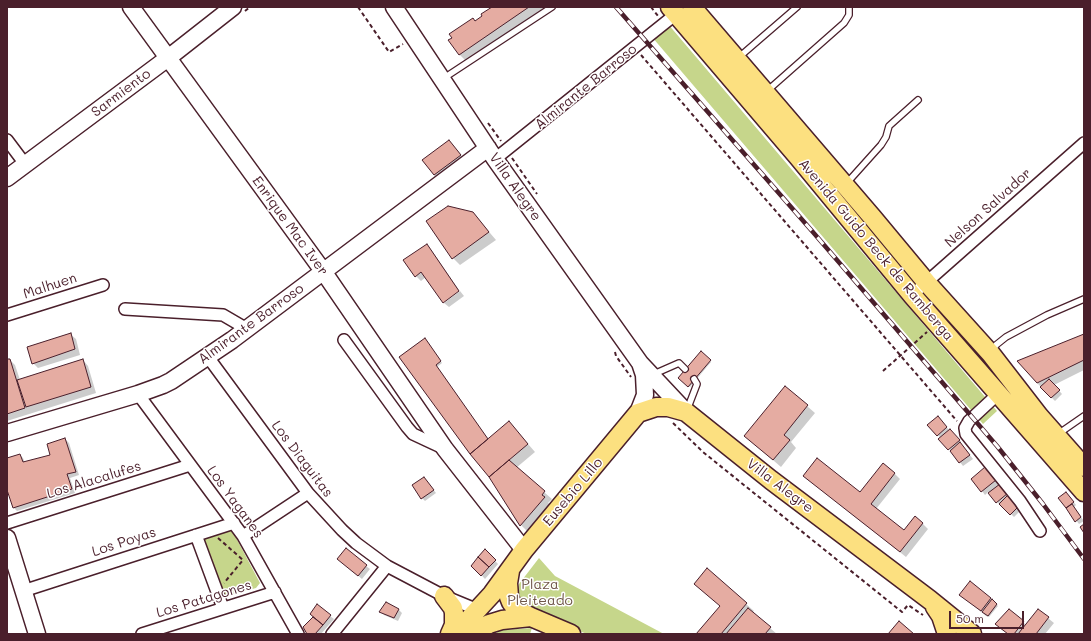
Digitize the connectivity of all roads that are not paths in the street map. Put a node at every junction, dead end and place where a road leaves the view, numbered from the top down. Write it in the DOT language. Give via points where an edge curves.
graph roads {
  1 [pos="131,7"];
  2 [pos="233,7"];
  3 [pos="394,7"];
  4 [pos="552,7"];
  5 [pos="797,7"];
  6 [pos="849,7"];
  7 [pos="675,9"];
  8 [pos="696,11"];
  9 [pos="168,58"];
  10 [pos="737,60"];
  11 [pos="442,79"];
  12 [pos="765,92"];
  13 [pos="918,100"];
  14 [pos="7,140"];
  15 [pos="1084,143"];
  16 [pos="491,154"];
  17 [pos="25,164"];
  18 [pos="7,178"];
  19 [pos="845,185"];
  20 [pos="323,271"];
  21 [pos="927,283"];
  22 [pos="103,285"];
  23 [pos="912,295"];
  24 [pos="1084,300"];
  25 [pos="126,309"];
  26 [pos="7,315"];
  27 [pos="247,329"];
  28 [pos="344,340"];
  29 [pos="991,354"];
  30 [pos="208,356"];
  31 [pos="640,363"];
  32 [pos="976,368"];
  33 [pos="685,369"];
  34 [pos="652,375"];
  35 [pos="694,379"];
  36 [pos="138,394"];
  37 [pos="998,394"];
  38 [pos="686,412"];
  39 [pos="638,413"];
  40 [pos="1084,416"];
  41 [pos="7,433"];
  42 [pos="1056,435"];
  43 [pos="445,449"];
  44 [pos="190,465"];
  45 [pos="1084,467"];
  46 [pos="1084,492"];
  47 [pos="308,493"];
  48 [pos="234,522"];
  49 [pos="7,523"];
  50 [pos="1040,530"];
  51 [pos="196,535"];
  52 [pos="243,536"];
  53 [pos="7,538"];
  54 [pos="524,550"];
  55 [pos="387,566"];
  56 [pos="510,570"];
  57 [pos="23,591"];
  58 [pos="275,592"];
  59 [pos="444,596"];
  60 [pos="930,600"];
  61 [pos="223,608"];
  62 [pos="478,610"];
  63 [pos="531,617"];
  64 [pos="37,634"];
  65 [pos="142,634"];
  66 [pos="298,634"];
  67 [pos="332,634"];
  68 [pos="450,634"];
  69 [pos="472,634"];
  70 [pos="571,634"];
  71 [pos="947,634"];
  72 [pos="972,634"];
  1 -- 9 [label="main road, Enrique Mac Iver"];
  2 -- 9 [label="main road, Sarmiento"];
  3 -- 11 [label="main road, Villa Alegre"];
  4 -- 11 [label="lane"];
  5 -- 10 [label="lane"];
  6 -- 12 [label="lane" via="849,15 844,23"];
  7 -- 8 [label="main road"];
  7 -- 16 [label="street, Almirante Barroso" via="634,48"];
  7 -- 23 [label="main road, Avenida Guido Beck de Ramberga"];
  8 -- 10 [label="main road, Avenida Guido Beck de Ramberga"];
  9 -- 17 [label="main road, Sarmiento"];
  9 -- 20 [label="main road, Enrique Mac Iver"];
  10 -- 12 [label="main road, Avenida Guido Beck de Ramberga"];
  11 -- 16 [label="main road, Villa Alegre"];
  12 -- 19 [label="main road, Avenida Guido Beck de Ramberga"];
  13 -- 19 [label="lane" via="889,126 881,145"];
  14 -- 17 [label="street"];
  15 -- 21 [label="street, Nelson Salvador"];
  16 -- 20 [label="main road, Almirante Barroso"];
  16 -- 31 [label="main road, Villa Alegre"];
  17 -- 18 [label="main road, Sarmiento"];
  19 -- 21 [label="main road, Avenida Guido Beck de Ramberga"];
  20 -- 27 [label="main road, Almirante Barroso"];
  20 -- 43 [label="main road, Enrique Mac Iver"];
  21 -- 23 [label="street, Nelson Salvador"];
  21 -- 29 [label="main road, Avenida Guido Beck de Ramberga"];
  22 -- 26 [label="street, Malhuen"];
  23 -- 32 [label="main road, Avenida Guido Beck de Ramberga"];
  24 -- 29 [label="lane" via="1047,315 1006,338 996,345"];
  25 -- 27 [label="street" via="222,315"];
  27 -- 30 [label="main road, Almirante Barroso"];
  28 -- 43 [label="street, Enrique Mac Iver" via="410,431"];
  29 -- 32 [label="main road"];
  29 -- 42 [label="main road, Avenida Guido Beck de Ramberga"];
  30 -- 36 [label="main road, Almirante Barroso" via="167,383"];
  30 -- 47 [label="street, Los Diaguitas"];
  31 -- 34 [label="main road, Villa Alegre"];
  31 -- 39 [label="main road, Villa Alegre" via="645,390"];
  32 -- 37 [label="main road, Avenida Guido Beck de Ramberga"];
  33 -- 34 [label="lane" via="679,362"];
  34 -- 38 [label="main road, Villa Alegre"];
  35 -- 38 [label="lane" via="697,384"];
  36 -- 41 [label="main road, Almirante Barroso"];
  36 -- 44 [label="street, Los Yaganes"];
  37 -- 46 [label="main road, Avenida Guido Beck de Ramberga"];
  37 -- 50 [label="street" via="969,421 965,432"];
  38 -- 39 [label="main road" via="656,407"];
  38 -- 60 [label="main road, Villa Alegre"];
  39 -- 54 [label="main road, Eusebio Lillo"];
  40 -- 42 [label="lane"];
  42 -- 45 [label="main road, Avenida Guido Beck de Ramberga"];
  43 -- 54 [label="main road, Enrique Mac Iver"];
  44 -- 48 [label="street, Los Yaganes"];
  44 -- 49 [label="street, Los Alacalufes"];
  47 -- 52 [label="street"];
  47 -- 55 [label="street, Los Diaguitas" via="356,543"];
  48 -- 51 [label="street, Los Poyas"];
  48 -- 52 [label="street, Los Yaganes"];
  51 -- 57 [label="street, Los Poyas"];
  51 -- 61 [label="street"];
  52 -- 58 [label="street, Los Yaganes"];
  53 -- 57 [label="main road"];
  54 -- 56 [label="main road, Eusebio Lillo"];
  55 -- 59 [label="street, Los Diaguitas"];
  55 -- 67 [label="street"];
  56 -- 62 [label="main road, Eusebio Lillo"];
  56 -- 63 [label="main road" via="508,583 511,602 517,610"];
  57 -- 64 [label="main road"];
  58 -- 61 [label="street, Los Patagones"];
  58 -- 66 [label="street, Los Yaganes"];
  59 -- 62 [label="street, Los Diaguitas"];
  59 -- 68 [label="main road" via="454,613 454,625"];
  60 -- 71 [label="main road, Villa Alegre" via="941,616"];
  60 -- 72 [label="main road, Villa Alegre"];
  61 -- 65 [label="street, Los Patagones"];
  62 -- 68 [label="main road, Eusebio Lillo"];
  63 -- 69 [label="main road" via="502,620"];
  63 -- 70 [label="main road"];
}
